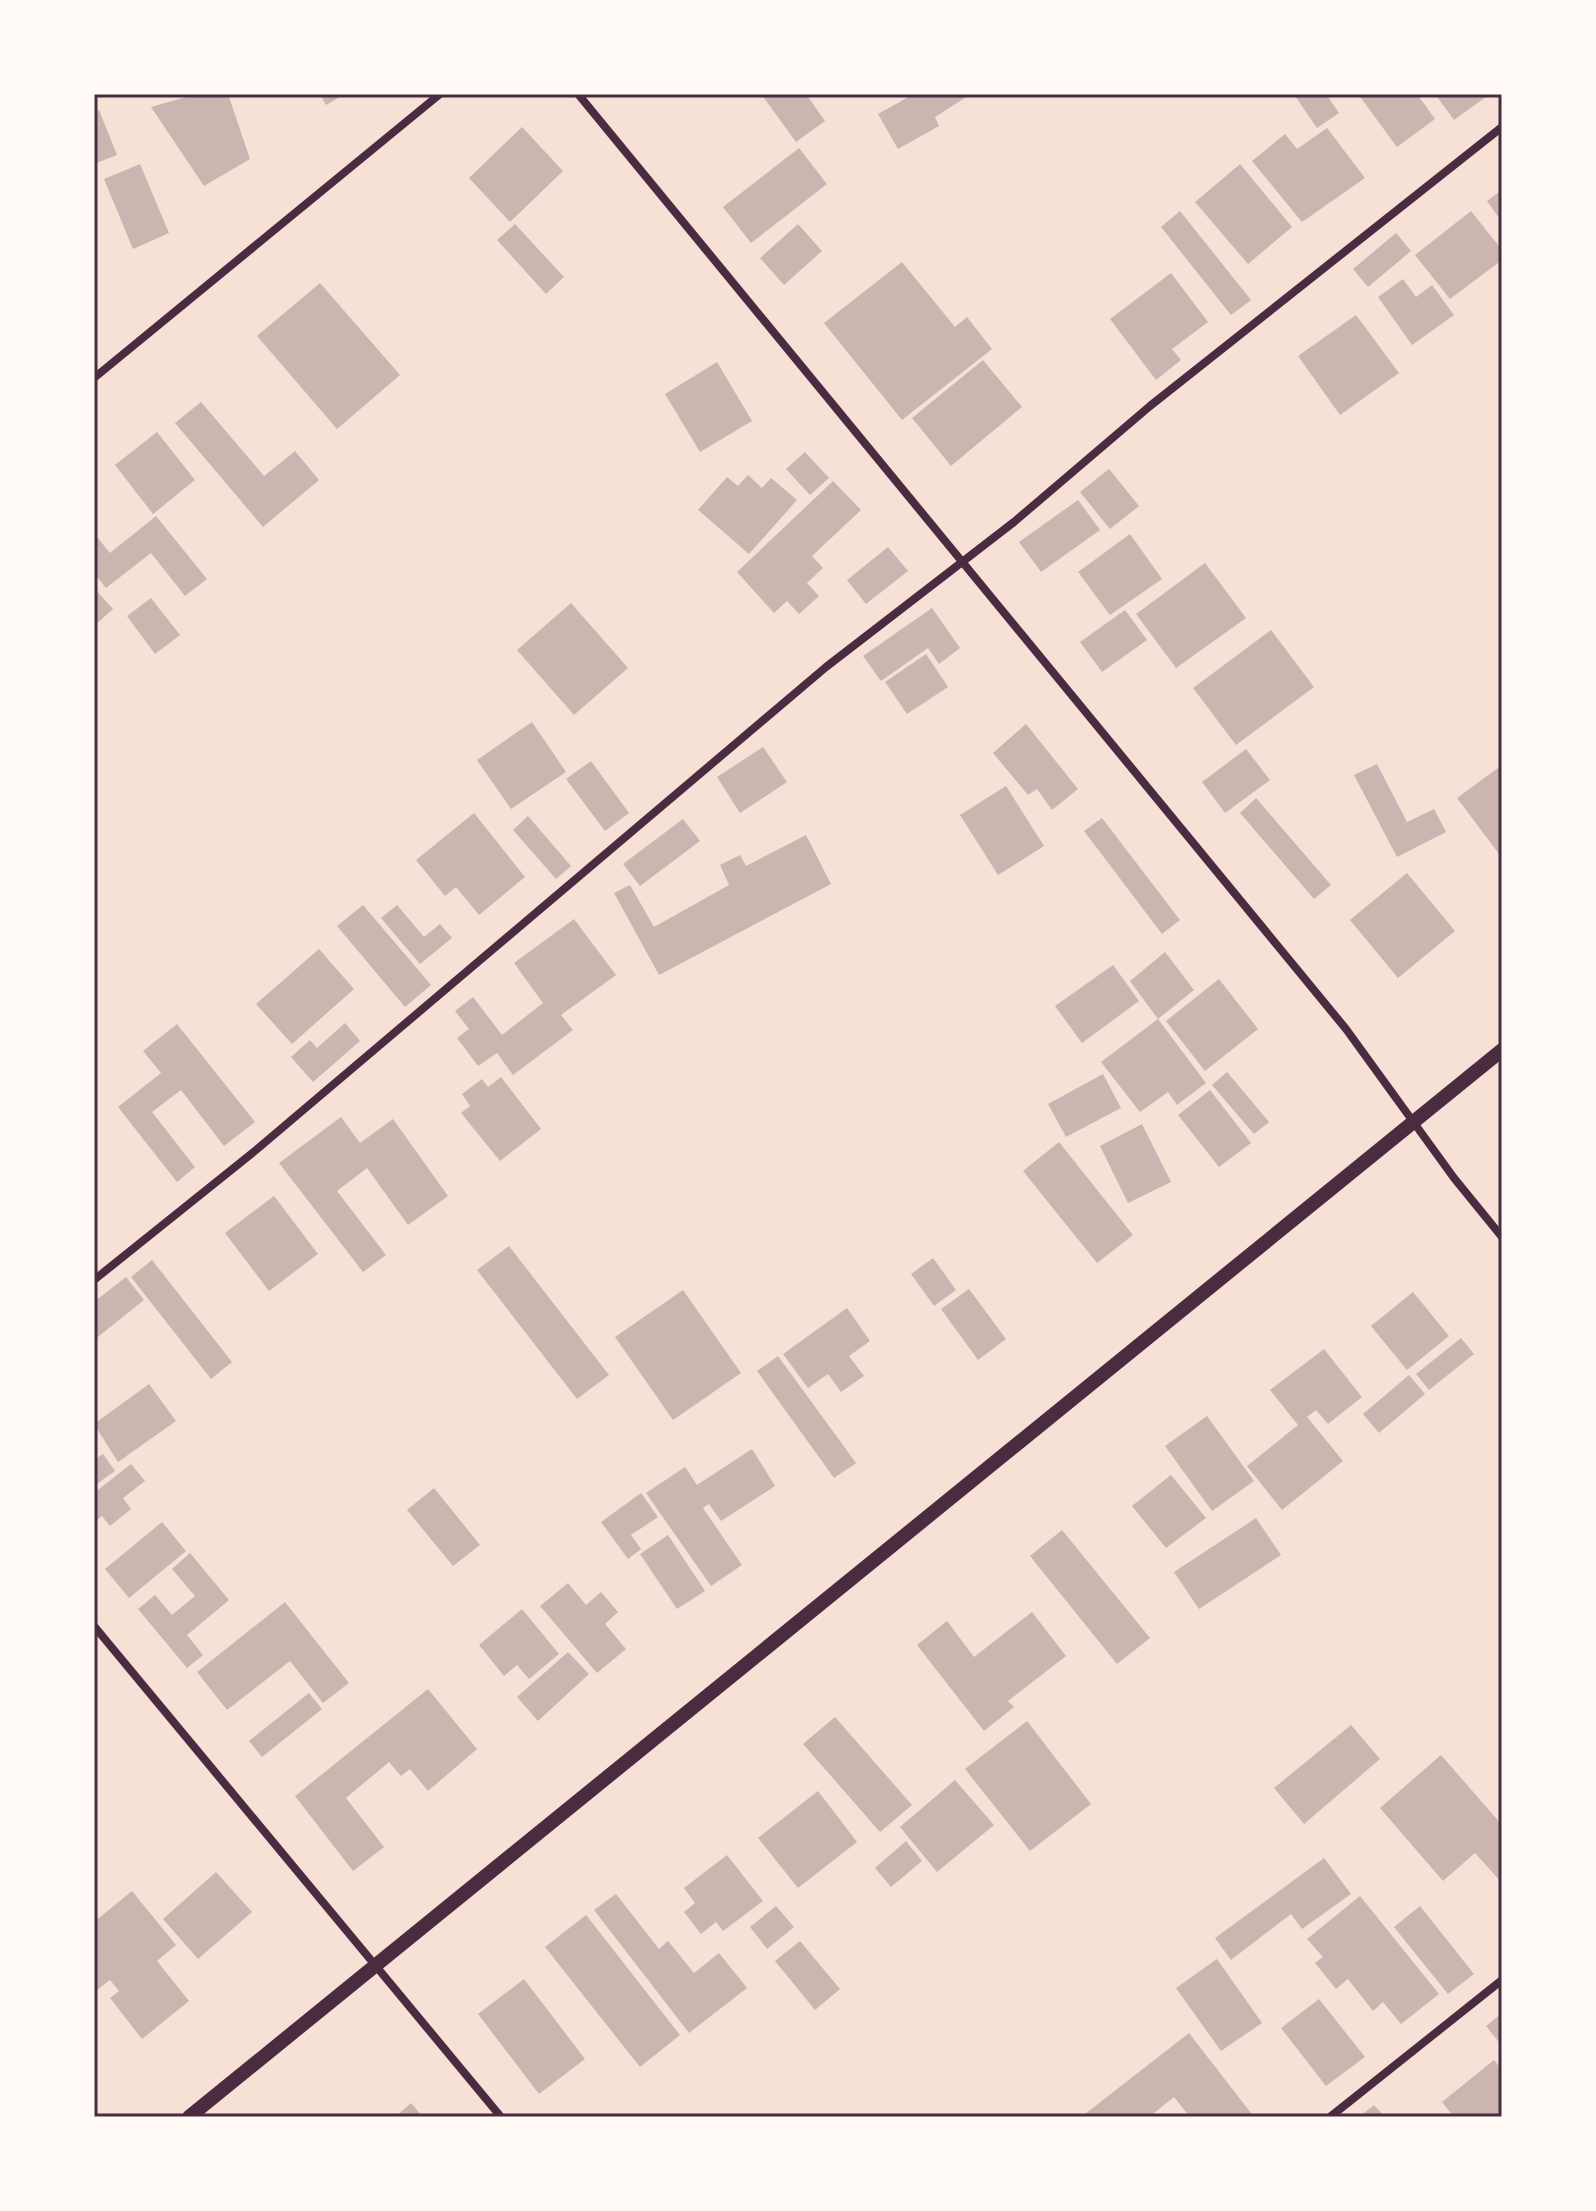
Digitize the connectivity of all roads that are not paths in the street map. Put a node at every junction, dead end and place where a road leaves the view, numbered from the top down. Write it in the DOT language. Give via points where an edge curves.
graph roads {
  1 [pos="440,94"];
  2 [pos="578,94"];
  3 [pos="1502,127"];
  4 [pos="94,378"];
  5 [pos="962,561"];
  6 [pos="1502,1050"];
  7 [pos="1414,1122"];
  8 [pos="1502,1237"];
  9 [pos="94,1280"];
  10 [pos="94,1626"];
  11 [pos="374,1966"];
  12 [pos="1502,1980"];
  13 [pos="189,2117"];
  14 [pos="501,2117"];
  15 [pos="1330,2117"];
  1 -- 4 [label="street"];
  2 -- 5 [label="street"];
  3 -- 5 [label="street"];
  5 -- 7 [label="street" via="1346,1029"];
  5 -- 9 [label="street" via="826,667 256,1150"];
  6 -- 7 [label="street"];
  7 -- 8 [label="street"];
  7 -- 11 [label="street"];
  10 -- 11 [label="street"];
  11 -- 13 [label="street"];
  11 -- 14 [label="street"];
  12 -- 15 [label="street"];
}
